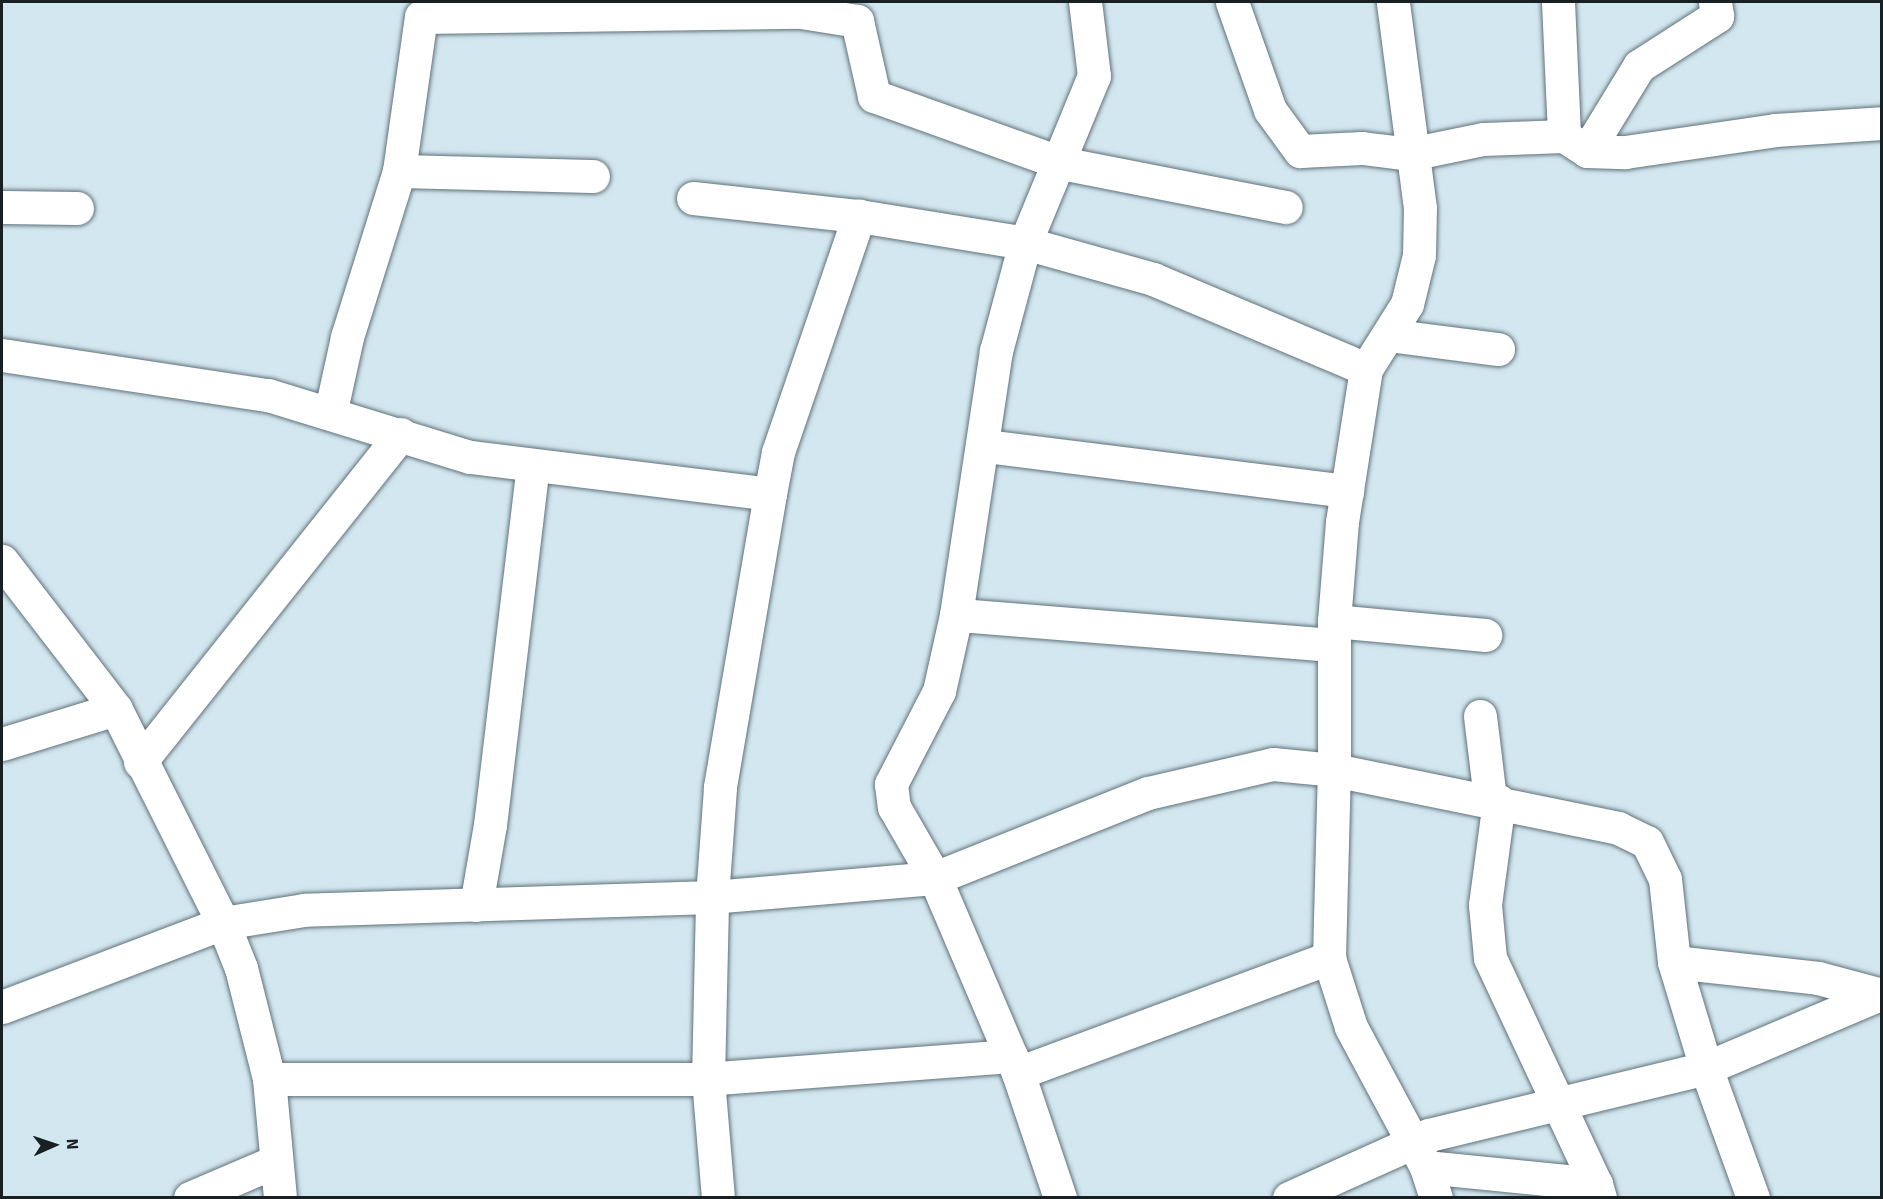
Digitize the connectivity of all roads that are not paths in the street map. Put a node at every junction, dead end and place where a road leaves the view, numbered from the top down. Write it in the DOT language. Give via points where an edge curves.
graph roads {
  1 [pos="1085,2"];
  2 [pos="1233,2"];
  3 [pos="1393,2"];
  4 [pos="1558,2"];
  5 [pos="1723,6"];
  6 [pos="800,7"];
  7 [pos="544,8"];
  8 [pos="421,9"];
  9 [pos="1881,123"];
  10 [pos="1575,143"];
  11 [pos="1410,154"];
  12 [pos="1061,164"];
  13 [pos="399,171"];
  14 [pos="593,176"];
  15 [pos="693,198"];
  16 [pos="2,207"];
  17 [pos="1286,207"];
  18 [pos="77,208"];
  19 [pos="859,216"];
  20 [pos="1025,243"];
  21 [pos="1388,335"];
  22 [pos="1498,350"];
  23 [pos="2,355"];
  24 [pos="1366,369"];
  25 [pos="331,410"];
  26 [pos="401,434"];
  27 [pos="985,446"];
  28 [pos="533,467"];
  29 [pos="1347,491"];
  30 [pos="770,494"];
  31 [pos="2,561"];
  32 [pos="956,615"];
  33 [pos="1333,633"];
  34 [pos="1485,635"];
  35 [pos="116,709"];
  36 [pos="1480,716"];
  37 [pos="2,744"];
  38 [pos="140,762"];
  39 [pos="1334,770"];
  40 [pos="1495,800"];
  41 [pos="934,878"];
  42 [pos="711,897"];
  43 [pos="476,905"];
  44 [pos="223,923"];
  45 [pos="1329,958"];
  46 [pos="1674,962"];
  47 [pos="1880,995"];
  48 [pos="2,1007"];
  49 [pos="1015,1065"];
  50 [pos="1706,1068"];
  51 [pos="269,1079"];
  52 [pos="708,1079"];
  53 [pos="1555,1100"];
  54 [pos="1419,1156"];
  55 [pos="274,1162"];
  56 [pos="1598,1191"];
  57 [pos="190,1197"];
  58 [pos="280,1197"];
  59 [pos="718,1197"];
  60 [pos="1060,1197"];
  61 [pos="1289,1197"];
  62 [pos="1436,1197"];
  63 [pos="1753,1197"];
  1 -- 12 [label="street" via="1094,76"];
  2 -- 11 [label="street" via="1270,110 1300,151 1362,148"];
  3 -- 11 [label="street"];
  4 -- 10 [label="street"];
  5 -- 10 [label="street" via="1639,66"];
  6 -- 7 [label="street"];
  6 -- 12 [label="street" via="857,21 874,96"];
  7 -- 8 [label="street"];
  8 -- 13 [label="street"];
  9 -- 10 [label="street" via="1775,130 1646,150"];
  10 -- 11 [label="street" via="1483,139"];
  11 -- 21 [label="street" via="1420,208 1419,255 1407,304"];
  12 -- 17 [label="street"];
  12 -- 20 [label="street"];
  13 -- 14 [label="street"];
  13 -- 25 [label="street" via="347,337"];
  15 -- 19 [label="street"];
  16 -- 18 [label="street"];
  19 -- 20 [label="street"];
  19 -- 30 [label="street" via="778,452"];
  20 -- 24 [label="street" via="1153,279"];
  20 -- 27 [label="street" via="996,351"];
  21 -- 22 [label="street"];
  21 -- 24 [label="street"];
  23 -- 25 [label="street" via="268,394"];
  24 -- 29 [label="street"];
  25 -- 26 [label="street"];
  26 -- 28 [label="street" via="470,457"];
  26 -- 38 [label="street"];
  27 -- 29 [label="street"];
  27 -- 32 [label="street"];
  28 -- 30 [label="street"];
  28 -- 43 [label="street" via="490,825"];
  29 -- 33 [label="street"];
  30 -- 42 [label="street" via="720,788"];
  31 -- 35 [label="street"];
  32 -- 33 [label="street"];
  32 -- 41 [label="street" via="939,691 891,784 894,807"];
  33 -- 34 [label="street"];
  33 -- 39 [label="street"];
  35 -- 37 [label="street"];
  35 -- 38 [label="street"];
  36 -- 40 [label="street"];
  38 -- 44 [label="street"];
  39 -- 40 [label="street"];
  39 -- 41 [label="street" via="1273,764 1148,794"];
  39 -- 45 [label="street"];
  40 -- 46 [label="street" via="1618,828 1647,842 1665,879"];
  40 -- 53 [label="street" via="1485,905 1490,958"];
  41 -- 42 [label="street"];
  41 -- 49 [label="street"];
  42 -- 43 [label="street"];
  42 -- 52 [label="street"];
  43 -- 44 [label="street" via="304,910"];
  44 -- 48 [label="street"];
  44 -- 51 [label="street" via="241,968"];
  45 -- 49 [label="street"];
  45 -- 54 [label="street" via="1351,1027"];
  46 -- 47 [label="street" via="1818,978"];
  46 -- 50 [label="street"];
  47 -- 50 [label="street"];
  49 -- 52 [label="street"];
  49 -- 60 [label="street"];
  50 -- 53 [label="street"];
  50 -- 63 [label="street"];
  51 -- 52 [label="street"];
  51 -- 55 [label="street"];
  52 -- 59 [label="street"];
  53 -- 54 [label="street"];
  53 -- 56 [label="street"];
  54 -- 56 [label="street"];
  54 -- 61 [label="street"];
  54 -- 62 [label="street"];
  55 -- 57 [label="street"];
  55 -- 58 [label="street"];
}
